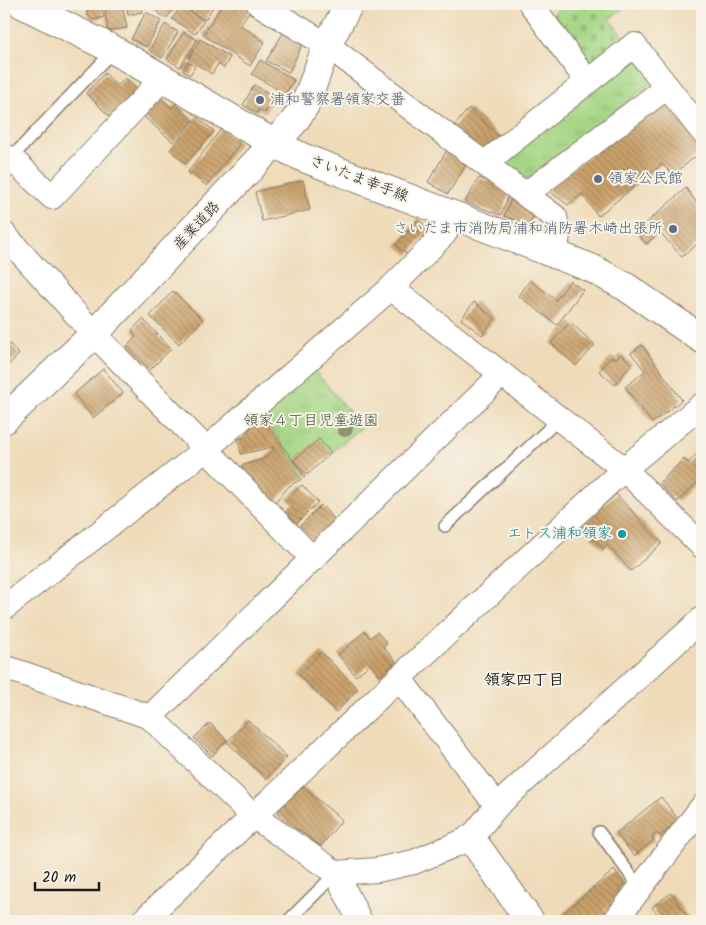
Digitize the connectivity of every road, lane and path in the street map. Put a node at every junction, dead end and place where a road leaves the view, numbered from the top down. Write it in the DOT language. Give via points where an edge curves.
graph roads {
  1 [pos="22,4"];
  2 [pos="259,4"];
  3 [pos="349,4"];
  4 [pos="531,4"];
  5 [pos="327,45"];
  6 [pos="114,50"];
  7 [pos="163,78"];
  8 [pos="587,81"];
  9 [pos="667,87"];
  10 [pos="702,131"];
  11 [pos="275,144"];
  12 [pos="7,162"];
  13 [pos="485,163"];
  14 [pos="526,194"];
  15 [pos="451,216"];
  16 [pos="4,234"];
  17 [pos="556,254"];
  18 [pos="391,288"];
  19 [pos="698,330"];
  20 [pos="94,334"];
  21 [pos="502,374"];
  22 [pos="702,405"];
  23 [pos="559,419"];
  24 [pos="4,420"];
  25 [pos="206,450"];
  26 [pos="624,469"];
  27 [pos="445,526"];
  28 [pos="702,546"];
  29 [pos="313,559"];
  30 [pos="4,608"];
  31 [pos="702,619"];
  32 [pos="4,667"];
  33 [pos="399,678"];
  34 [pos="150,718"];
  35 [pos="497,806"];
  36 [pos="702,808"];
  37 [pos="253,816"];
  38 [pos="599,832"];
  39 [pos="471,838"];
  40 [pos="336,873"];
  41 [pos="640,888"];
  42 [pos="144,921"];
  43 [pos="288,921"];
  44 [pos="360,921"];
  45 [pos="530,921"];
  46 [pos="615,921"];
  1 -- 6 [label="main road, さいたま幸手線"];
  2 -- 5 [label="street"];
  3 -- 5 [label="main road, 産業道路"];
  4 -- 8 [label="street"];
  5 -- 11 [label="main road, 産業道路" via="305,105"];
  5 -- 13 [label="street"];
  6 -- 7 [label="main road, さいたま幸手線"];
  6 -- 12 [label="lane"];
  7 -- 11 [label="main road, さいたま幸手線"];
  7 -- 12 [label="street" via="52,197"];
  8 -- 9 [label="street" via="634,45"];
  8 -- 13 [label="street"];
  9 -- 10 [label="street"];
  9 -- 14 [label="street"];
  11 -- 15 [label="main road, さいたま幸手線"];
  11 -- 20 [label="main road, 産業道路"];
  13 -- 14 [label="street"];
  14 -- 17 [label="street" via="555,217 558,233"];
  15 -- 17 [label="main road, さいたま幸手線"];
  15 -- 18 [label="street" via="445,232"];
  16 -- 20 [label="street"];
  17 -- 19 [label="main road, さいたま幸手線" via="626,286"];
  18 -- 21 [label="street"];
  18 -- 25 [label="street"];
  20 -- 24 [label="main road, 産業道路"];
  20 -- 25 [label="street"];
  21 -- 23 [label="street"];
  21 -- 29 [label="street"];
  22 -- 26 [label="street"];
  23 -- 26 [label="street"];
  23 -- 27 [label="lane"];
  25 -- 29 [label="street"];
  25 -- 30 [label="street"];
  26 -- 28 [label="street"];
  26 -- 33 [label="street"];
  29 -- 34 [label="street"];
  31 -- 35 [label="street"];
  32 -- 34 [label="street"];
  33 -- 35 [label="street"];
  33 -- 37 [label="street"];
  34 -- 37 [label="street"];
  35 -- 39 [label="street"];
  36 -- 41 [label="street"];
  37 -- 40 [label="street"];
  37 -- 42 [label="street"];
  38 -- 41 [label="lane"];
  39 -- 40 [label="street" via="414,862 377,870"];
  39 -- 45 [label="main road"];
  40 -- 43 [label="lane"];
  40 -- 44 [label="street"];
  41 -- 46 [label="street"];
}
